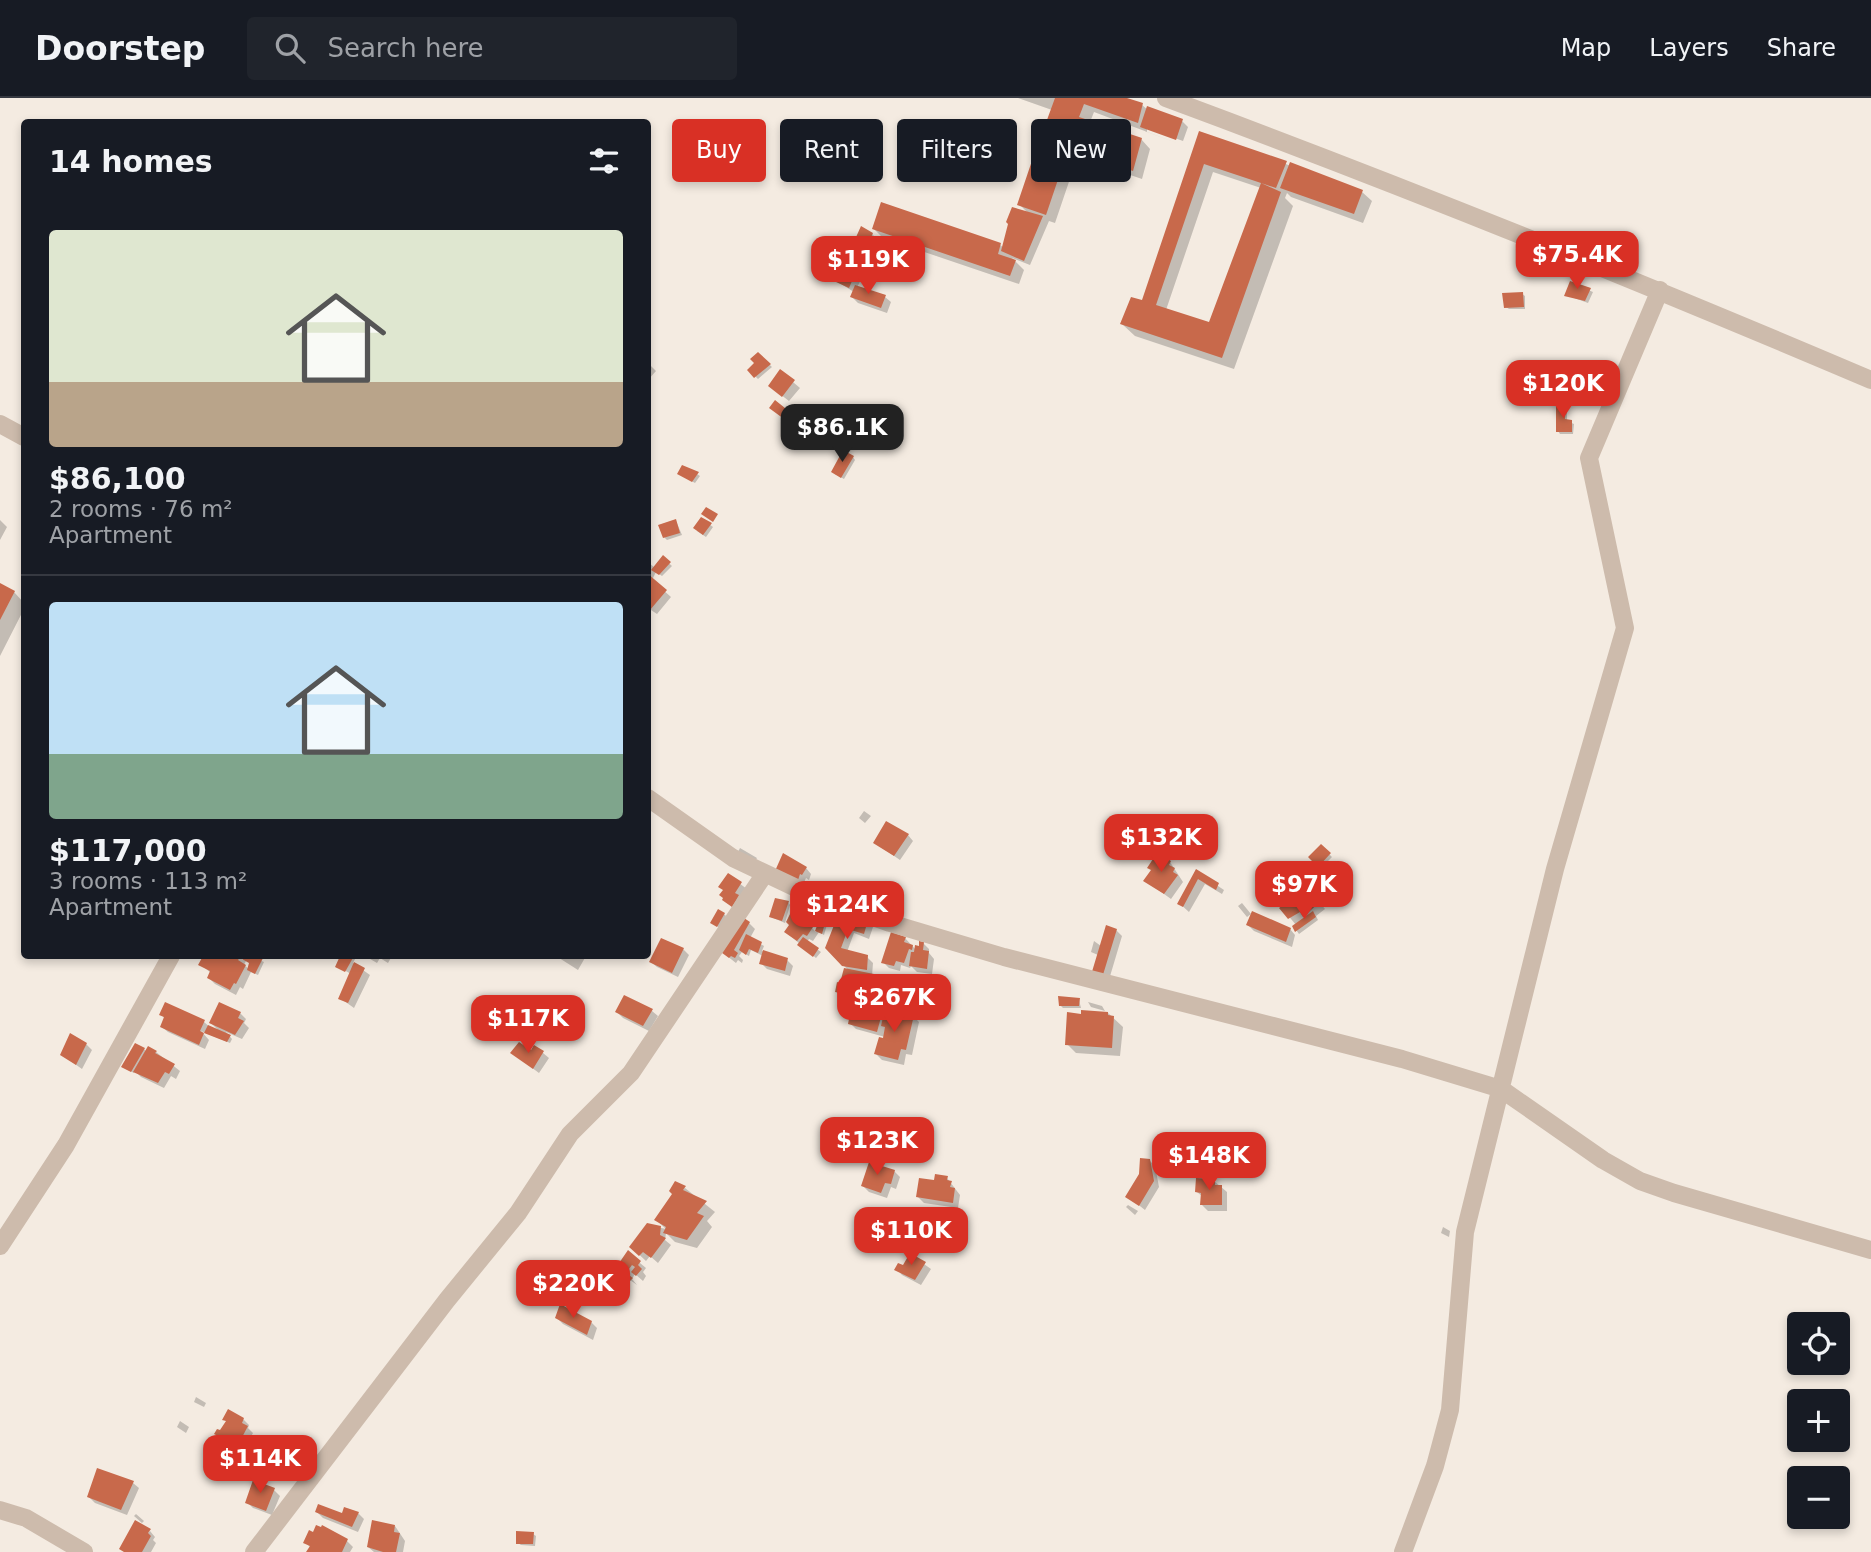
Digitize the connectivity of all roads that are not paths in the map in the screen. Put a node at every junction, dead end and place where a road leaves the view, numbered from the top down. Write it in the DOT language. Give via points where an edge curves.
graph roads {
  1 [pos="1166,98"];
  2 [pos="1660,290"];
  3 [pos="1871,380"];
  4 [pos="0,424"];
  5 [pos="21,435"];
  6 [pos="651,800"];
  7 [pos="764,875"];
  8 [pos="169,959"];
  9 [pos="1501,1089"];
  10 [pos="0,1245"];
  11 [pos="1871,1250"];
  12 [pos="0,1510"];
  13 [pos="84,1552"];
  14 [pos="254,1552"];
  15 [pos="1404,1552"];
  1 -- 2 [label="street"];
  2 -- 3 [label="street"];
  2 -- 9 [label="street" via="1589,458 1625,628 1555,869"];
  4 -- 5 [label="street"];
  6 -- 7 [label="street"];
  7 -- 9 [label="street" via="890,923 1004,957 1402,1059"];
  7 -- 14 [label="street" via="631,1073 570,1134 519,1213"];
  8 -- 10 [label="street" via="66,1144"];
  9 -- 11 [label="street" via="1640,1181"];
  9 -- 15 [label="street" via="1465,1232 1450,1410"];
  12 -- 13 [label="street" via="26,1518"];
}
